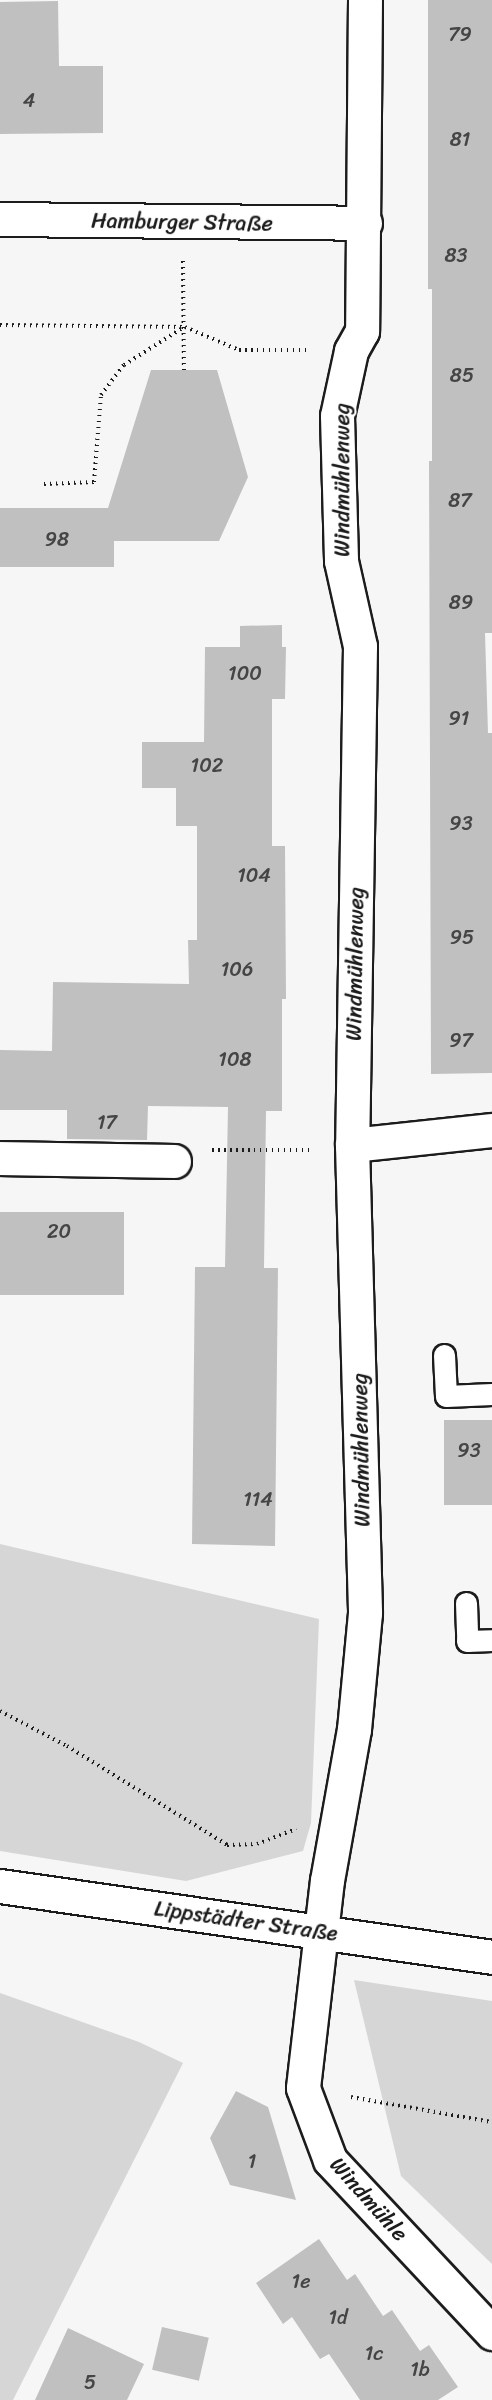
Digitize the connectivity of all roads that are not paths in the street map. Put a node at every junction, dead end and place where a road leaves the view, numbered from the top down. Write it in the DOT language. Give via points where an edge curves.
graph roads {
  1 [pos="364,0"];
  2 [pos="0,219"];
  3 [pos="365,223"];
  4 [pos="492,1130"];
  5 [pos="352,1145"];
  6 [pos="0,1158"];
  7 [pos="174,1161"];
  8 [pos="444,1355"];
  9 [pos="492,1394"];
  10 [pos="466,1603"];
  11 [pos="492,1640"];
  12 [pos="0,1886"];
  13 [pos="321,1931"];
  14 [pos="492,1957"];
  15 [pos="492,2333"];
  1 -- 3 [label="street, Windmühlenweg"];
  2 -- 3 [label="street, Hamburger Straße"];
  3 -- 5 [label="street, Windmühlenweg" via="362,331 351,351 338,416 341,561 360,646"];
  4 -- 5 [label="street"];
  5 -- 13 [label="street, Windmühlenweg" via="365,1613 354,1729"];
  6 -- 7 [label="street"];
  8 -- 9 [label="lane" via="446,1396"];
  10 -- 11 [label="lane" via="467,1641"];
  12 -- 13 [label="street, Lippstädter Straße"];
  13 -- 14 [label="street, Lippstädter Straße"];
  13 -- 15 [label="street, Windmühle" via="303,2088 330,2160"];
}
